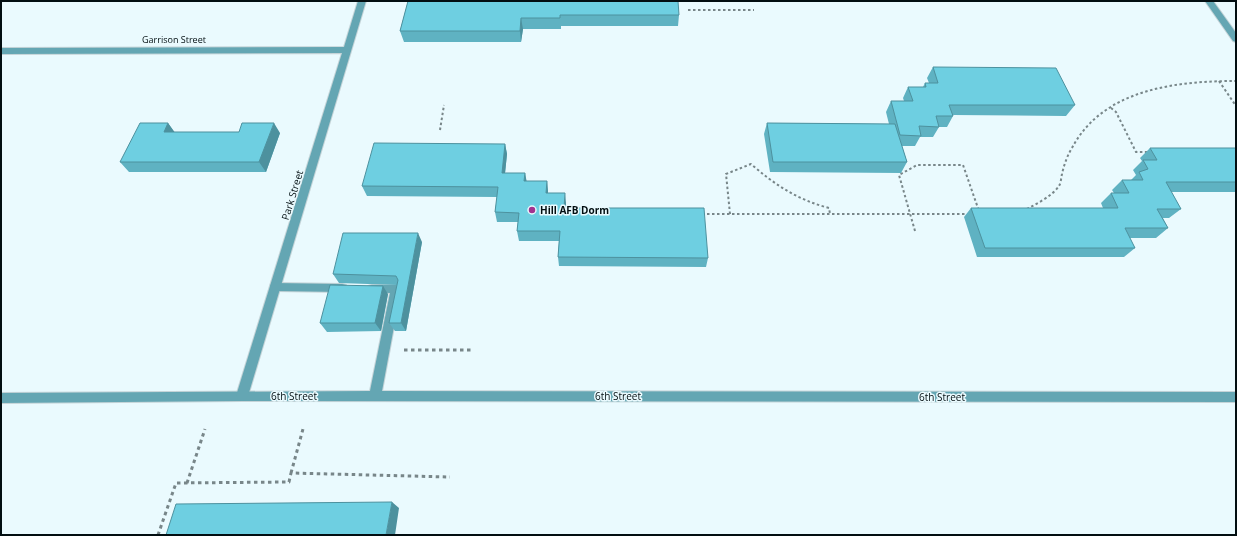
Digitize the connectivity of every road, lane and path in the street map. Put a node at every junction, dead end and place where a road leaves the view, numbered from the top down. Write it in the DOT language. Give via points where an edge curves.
graph roads {
  1 [pos="362,1"];
  2 [pos="1209,1"];
  3 [pos="688,10"];
  4 [pos="754,10"];
  5 [pos="1236,39"];
  6 [pos="347,50"];
  7 [pos="1,51"];
  8 [pos="1219,81"];
  9 [pos="1236,81"];
  10 [pos="444,105"];
  11 [pos="1236,106"];
  12 [pos="1111,108"];
  13 [pos="440,130"];
  14 [pos="1152,152"];
  15 [pos="1024,210"];
  16 [pos="699,214"];
  17 [pos="730,214"];
  18 [pos="830,214"];
  19 [pos="911,214"];
  20 [pos="915,231"];
  21 [pos="275,287"];
  22 [pos="404,350"];
  23 [pos="474,350"];
  24 [pos="242,396"];
  25 [pos="375,396"];
  26 [pos="1236,397"];
  27 [pos="1,398"];
  28 [pos="205,428"];
  29 [pos="304,429"];
  30 [pos="292,473"];
  31 [pos="450,477"];
  32 [pos="188,483"];
  33 [pos="158,535"];
  1 -- 6 [label="street, Park Street"];
  2 -- 5 [label="street"];
  3 -- 4 [label="path"];
  6 -- 7 [label="street, Garrison Street"];
  6 -- 21 [label="street, Park Street"];
  8 -- 9 [label="path"];
  8 -- 11 [label="path"];
  8 -- 12 [label="path" via="1168,85 1131,96"];
  10 -- 13 [label="path"];
  12 -- 14 [label="path" via="1116,112 1136,152"];
  12 -- 15 [label="path" via="1080,134 1069,150 1060,185 1043,200"];
  16 -- 17 [label="path"];
  17 -- 18 [label="path"];
  17 -- 18 [label="path" via="726,174 751,164 785,193 829,208"];
  18 -- 19 [label="path"];
  19 -- 19 [label="path" via="899,174 917,165 963,165 980,214"];
  19 -- 20 [label="path"];
  21 -- 24 [label="street, Park Street"];
  21 -- 25 [label="street" via="396,289"];
  22 -- 23 [label="path"];
  24 -- 25 [label="street, 6th Street"];
  24 -- 27 [label="street, 6th Street"];
  25 -- 26 [label="street, 6th Street"];
  28 -- 32 [label="path"];
  29 -- 30 [label="path"];
  30 -- 31 [label="path"];
  30 -- 32 [label="path" via="289,482"];
  32 -- 33 [label="path" via="176,483"];
}
